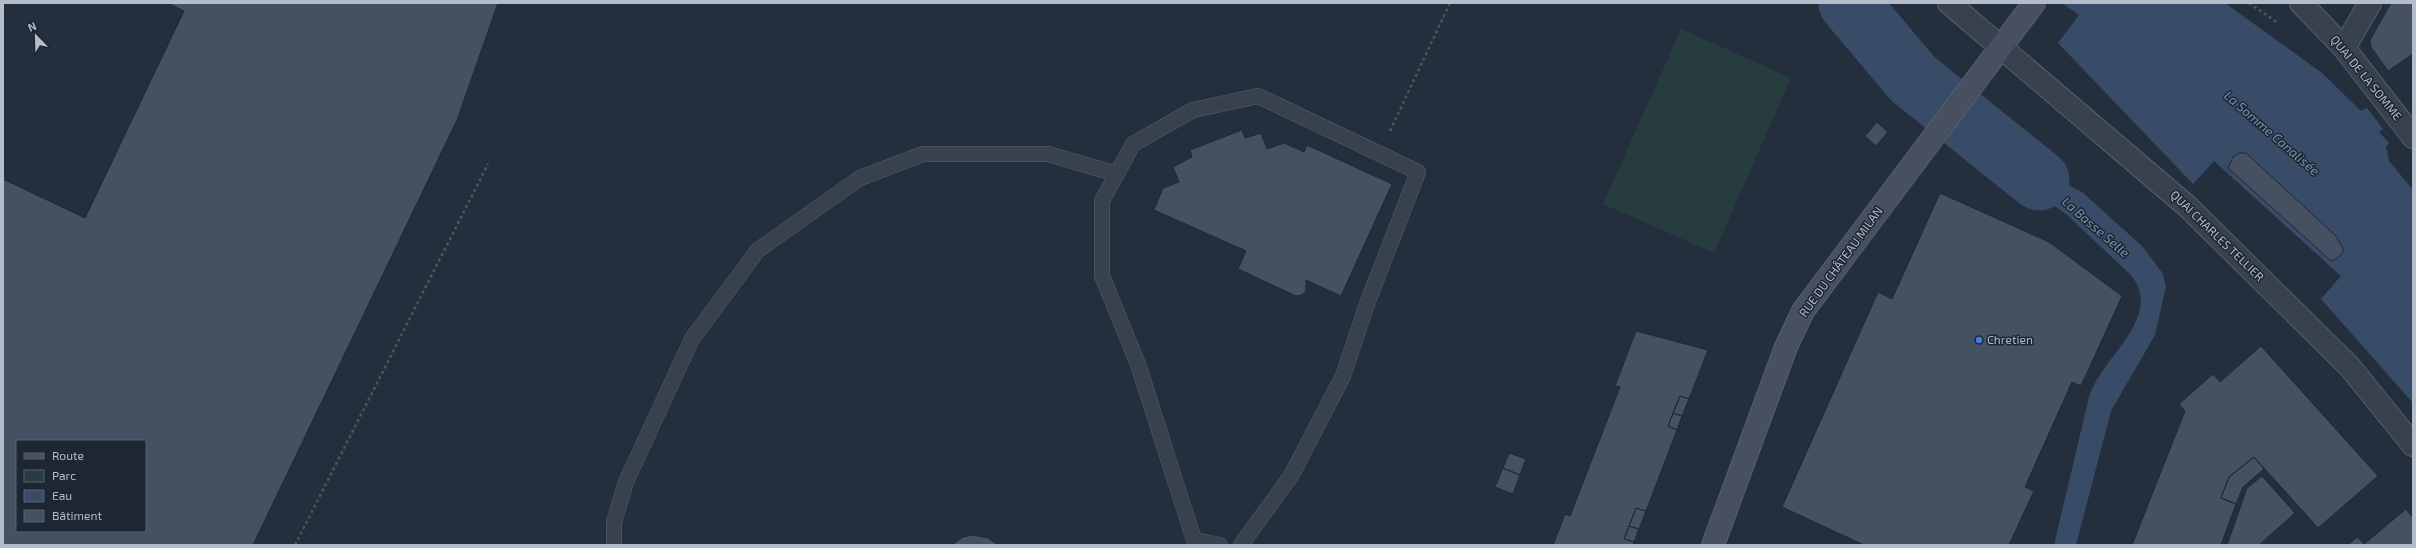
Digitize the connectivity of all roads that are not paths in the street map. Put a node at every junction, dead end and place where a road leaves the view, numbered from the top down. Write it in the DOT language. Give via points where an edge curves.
graph roads {
  1 [pos="1949,3"];
  2 [pos="2034,3"];
  3 [pos="2301,3"];
  4 [pos="2370,3"];
  5 [pos="2001,47"];
  6 [pos="2344,48"];
  7 [pos="2413,137"];
  8 [pos="1117,174"];
  9 [pos="2413,445"];
  10 [pos="1192,543"];
  11 [pos="1718,543"];
  12 [pos="614,545"];
  13 [pos="1220,545"];
  14 [pos="1241,545"];
  1 -- 5 [label="street, QUAI CHARLES TELLIER"];
  2 -- 5 [label="street, RUE DU CHÂTEAU MILAN"];
  3 -- 6 [label="street, QUAI DE LA SOMME"];
  4 -- 6 [label="street"];
  5 -- 9 [label="street, QUAI CHARLES TELLIER" via="2188,206 2349,366"];
  5 -- 11 [label="street, RUE DU CHÂTEAU MILAN" via="1803,311 1786,347"];
  6 -- 7 [label="street, QUAI DE LA SOMME"];
  8 -- 10 [label="lane" via="1102,201 1102,276 1138,364"];
  8 -- 12 [label="lane" via="1048,154 923,154 860,178 758,250 692,339 626,482 614,522"];
  8 -- 14 [label="lane" via="1133,144 1193,110 1258,96 1418,172 1367,304 1343,376 1291,476"];
  10 -- 13 [label="lane"];
}
